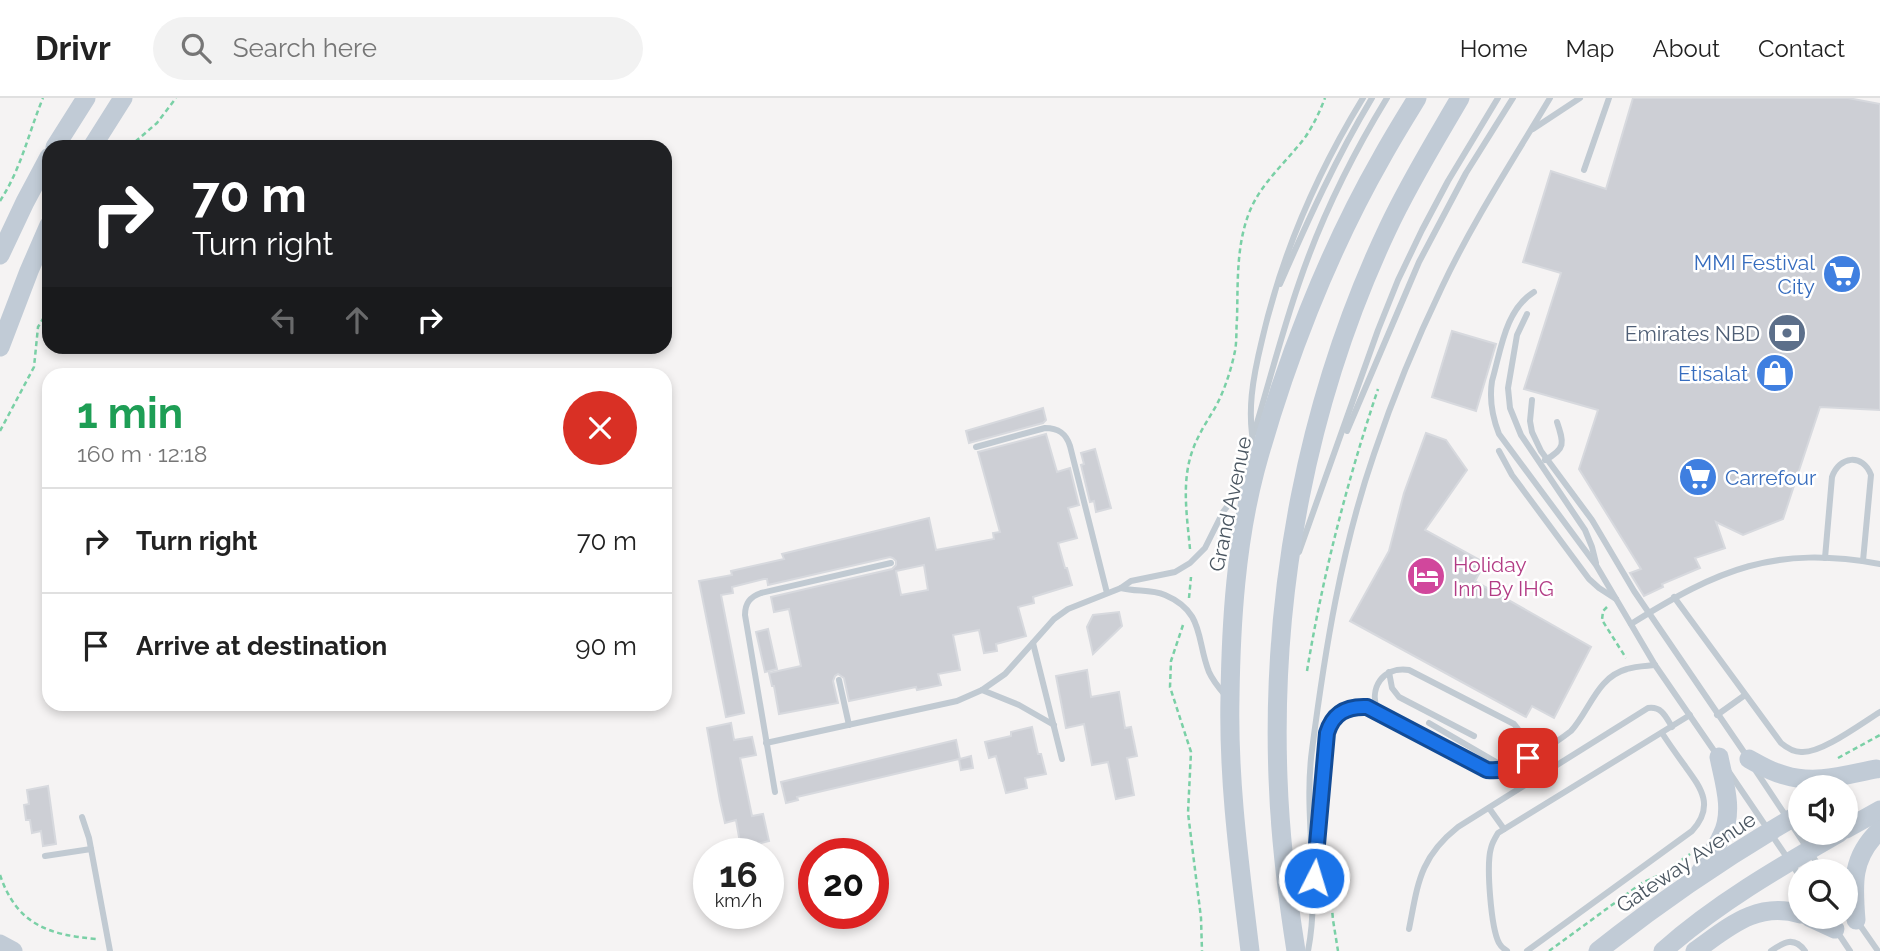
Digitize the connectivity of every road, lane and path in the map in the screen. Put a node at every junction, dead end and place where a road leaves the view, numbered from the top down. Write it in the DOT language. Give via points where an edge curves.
graph roads {
  1 [pos="43,98"];
  2 [pos="86,98"];
  3 [pos="123,98"];
  4 [pos="176,98"];
  5 [pos="1363,98"];
  6 [pos="1373,98"];
  7 [pos="1387,98"];
  8 [pos="1417,98"];
  9 [pos="1460,98"];
  10 [pos="1498,98"];
  11 [pos="1513,98"];
  12 [pos="1550,98"];
  13 [pos="1580,98"];
  14 [pos="1609,98"];
  15 [pos="1531,130"];
  16 [pos="59,140"];
  17 [pos="96,140"];
  18 [pos="138,140"];
  19 [pos="42,170"];
  20 [pos="1584,170"];
  21 [pos="0,201"];
  22 [pos="42,241"];
  23 [pos="0,255"];
  24 [pos="1534,292"];
  25 [pos="1268,313"];
  26 [pos="1527,314"];
  27 [pos="42,320"];
  28 [pos="0,347"];
  29 [pos="1532,400"];
  30 [pos="1557,422"];
  31 [pos="0,431"];
  32 [pos="1252,440"];
  33 [pos="976,447"];
  34 [pos="1499,451"];
  35 [pos="1543,461"];
  36 [pos="1256,468"];
  37 [pos="1315,507"];
  38 [pos="1825,558"];
  39 [pos="1863,561"];
  40 [pos="891,564"];
  41 [pos="1880,564"];
  42 [pos="1596,565"];
  43 [pos="1121,588"];
  44 [pos="1286,590"];
  45 [pos="1107,593"];
  46 [pos="1674,597"];
  47 [pos="1617,600"];
  48 [pos="1649,613"];
  49 [pos="1631,624"];
  50 [pos="1032,643"];
  51 [pos="1655,665"];
  52 [pos="1629,668"];
  53 [pos="1389,672"];
  54 [pos="839,680"];
  55 [pos="982,690"];
  56 [pos="1745,695"];
  57 [pos="1230,700"];
  58 [pos="1378,712"];
  59 [pos="1880,712"];
  60 [pos="1690,715"];
  61 [pos="1717,715"];
  62 [pos="1429,723"];
  63 [pos="849,725"];
  64 [pos="1054,725"];
  65 [pos="1672,727"];
  66 [pos="1662,733"];
  67 [pos="1474,736"];
  68 [pos="766,743"];
  69 [pos="1719,757"];
  70 [pos="1062,759"];
  71 [pos="1749,759"];
  72 [pos="1511,767"];
  73 [pos="1878,768"];
  74 [pos="1858,780"];
  75 [pos="775,792"];
  76 [pos="1489,807"];
  77 [pos="1788,807"];
  78 [pos="1880,810"];
  79 [pos="82,817"];
  80 [pos="1788,820"];
  81 [pos="1858,822"];
  82 [pos="1504,828"];
  83 [pos="1880,830"];
  84 [pos="1770,831"];
  85 [pos="1817,845"];
  86 [pos="91,849"];
  87 [pos="1694,852"];
  88 [pos="45,856"];
  89 [pos="1789,859"];
  90 [pos="1805,859"];
  91 [pos="1328,862"];
  92 [pos="1858,864"];
  93 [pos="1788,872"];
  94 [pos="0,875"];
  95 [pos="1696,879"];
  96 [pos="1312,901"];
  97 [pos="1788,912"];
  98 [pos="1858,923"];
  99 [pos="1409,929"];
  100 [pos="1835,929"];
  101 [pos="99,940"];
  102 [pos="0,944"];
  103 [pos="1804,949"];
  104 [pos="13,951"];
  105 [pos="110,951"];
  106 [pos="1250,951"];
  107 [pos="1296,951"];
  108 [pos="1308,951"];
  109 [pos="1338,951"];
  110 [pos="1507,951"];
  111 [pos="1527,951"];
  112 [pos="1549,951"];
  113 [pos="1598,951"];
  114 [pos="1663,951"];
  115 [pos="1695,951"];
  116 [pos="1771,951"];
  117 [pos="1850,951"];
  118 [pos="1878,951"];
  1 -- 21 [label="path" via="25,151"];
  2 -- 16 [label="main road"];
  3 -- 17 [label="main road"];
  4 -- 18 [label="path" via="157,124"];
  5 -- 25 [label="lane" via="1301,216"];
  6 -- 25 [label="lane" via="1338,157"];
  7 -- 32 [label="lane" via="1314,243"];
  8 -- 36 [label="main road, Grand Avenue" via="1381,158 1323,278"];
  9 -- 44 [label="main road" via="1388,229 1340,347 1307,467"];
  10 -- 37 [label="lane" via="1448,181 1398,279"];
  11 -- 37 [label="lane" via="1419,262"];
  12 -- 15 [label="lane"];
  13 -- 15 [label="lane"];
  14 -- 20 [label="lane"];
  15 -- 96 [label="lane" via="1470,232 1418,339 1358,507 1330,623 1311,753"];
  19 -- 23 [label="main road"];
  22 -- 28 [label="main road"];
  24 -- 42 [label="lane" via="1509,321 1490,391 1492,413 1504,443"];
  25 -- 32 [label="lane" via="1253,382"];
  26 -- 35 [label="lane" via="1517,335 1508,388 1510,408 1517,426"];
  27 -- 31 [label="path" via="34,367"];
  29 -- 35 [label="lane" via="1532,432"];
  30 -- 35 [label="lane" via="1562,443 1556,454"];
  32 -- 36 [label="lane"];
  33 -- 45 [label="lane" via="1045,428 1065,436"];
  34 -- 47 [label="lane" via="1511,475 1590,579"];
  35 -- 42 [label="lane" via="1584,530"];
  35 -- 48 [label="lane" via="1592,520"];
  36 -- 43 [label="lane" via="1225,508 1198,556 1175,572 1134,580"];
  36 -- 57 [label="main road, Grand Avenue" via="1236,586"];
  37 -- 44 [label="lane"];
  38 -- 39 [label="lane"];
  38 -- 39 [label="lane" via="1832,477 1838,466 1854,460 1865,465 1871,475"];
  38 -- 46 [label="lane" via="1785,558 1749,565"];
  39 -- 41 [label="lane"];
  40 -- 68 [label="lane" via="750,599 745,615"];
  42 -- 47 [label="lane"];
  43 -- 45 [label="lane"];
  43 -- 57 [label="lane" via="1160,593 1187,611 1198,629 1212,678"];
  44 -- 107 [label="main road" via="1280,644 1278,777"];
  45 -- 50 [label="lane" via="1068,609"];
  46 -- 48 [label="lane"];
  46 -- 56 [label="lane"];
  47 -- 49 [label="lane"];
  47 -- 52 [label="path" via="1606,607 1602,620"];
  48 -- 49 [label="lane"];
  48 -- 61 [label="lane"];
  49 -- 51 [label="lane"];
  50 -- 55 [label="lane"];
  50 -- 64 [label="lane"];
  51 -- 52 [label="lane"];
  51 -- 60 [label="lane"];
  52 -- 72 [label="lane" via="1606,680 1571,731"];
  53 -- 58 [label="lane" via="1375,689"];
  53 -- 67 [label="lane" via="1399,697"];
  53 -- 72 [label="lane" via="1409,670 1514,724 1523,748 1519,761"];
  54 -- 63 [label="lane"];
  55 -- 63 [label="lane" via="957,701"];
  55 -- 64 [label="lane"];
  56 -- 59 [label="lane" via="1781,743 1798,752 1817,750"];
  56 -- 61 [label="lane"];
  57 -- 106 [label="main road, Grand Avenue" via="1231,770"];
  58 -- 72 [label="lane" via="1480,768"];
  58 -- 96 [label="lane" via="1367,707 1348,709 1329,725"];
  60 -- 65 [label="lane"];
  60 -- 69 [label="lane"];
  61 -- 71 [label="lane"];
  62 -- 72 [label="lane"];
  63 -- 68 [label="lane"];
  64 -- 70 [label="lane"];
  65 -- 66 [label="lane"];
  65 -- 76 [label="lane" via="1662,711 1648,708"];
  66 -- 82 [label="lane"];
  66 -- 111 [label="lane" via="1701,787 1704,810 1697,825"];
  68 -- 75 [label="lane"];
  69 -- 84 [label="lane"];
  69 -- 95 [label="main road" via="1727,819 1723,835"];
  71 -- 73 [label="main road" via="1801,780"];
  71 -- 77 [label="lane"];
  73 -- 74 [label="main road"];
  76 -- 82 [label="lane"];
  76 -- 99 [label="lane" via="1435,849 1420,877"];
  78 -- 81 [label="main road"];
  79 -- 86 [label="lane"];
  80 -- 84 [label="main road, Gateway Avenue"];
  82 -- 110 [label="lane" via="1491,846 1490,879 1497,937"];
  83 -- 92 [label="main road"];
  84 -- 89 [label="lane"];
  84 -- 95 [label="main road, Gateway Avenue"];
  85 -- 90 [label="main road"];
  86 -- 88 [label="lane"];
  86 -- 105 [label="lane"];
  87 -- 112 [label="path" via="1642,883"];
  91 -- 109 [label="path"];
  93 -- 114 [label="main road" via="1758,880"];
  94 -- 101 [label="path" via="11,900 30,920 56,934"];
  95 -- 113 [label="main road, Gateway Avenue"];
  96 -- 108 [label="lane"];
  97 -- 115 [label="main road" via="1742,918"];
  98 -- 118 [label="lane"];
  100 -- 117 [label="lane"];
  102 -- 104 [label="main road"];
  103 -- 116 [label="lane" via="1787,942"];
}
